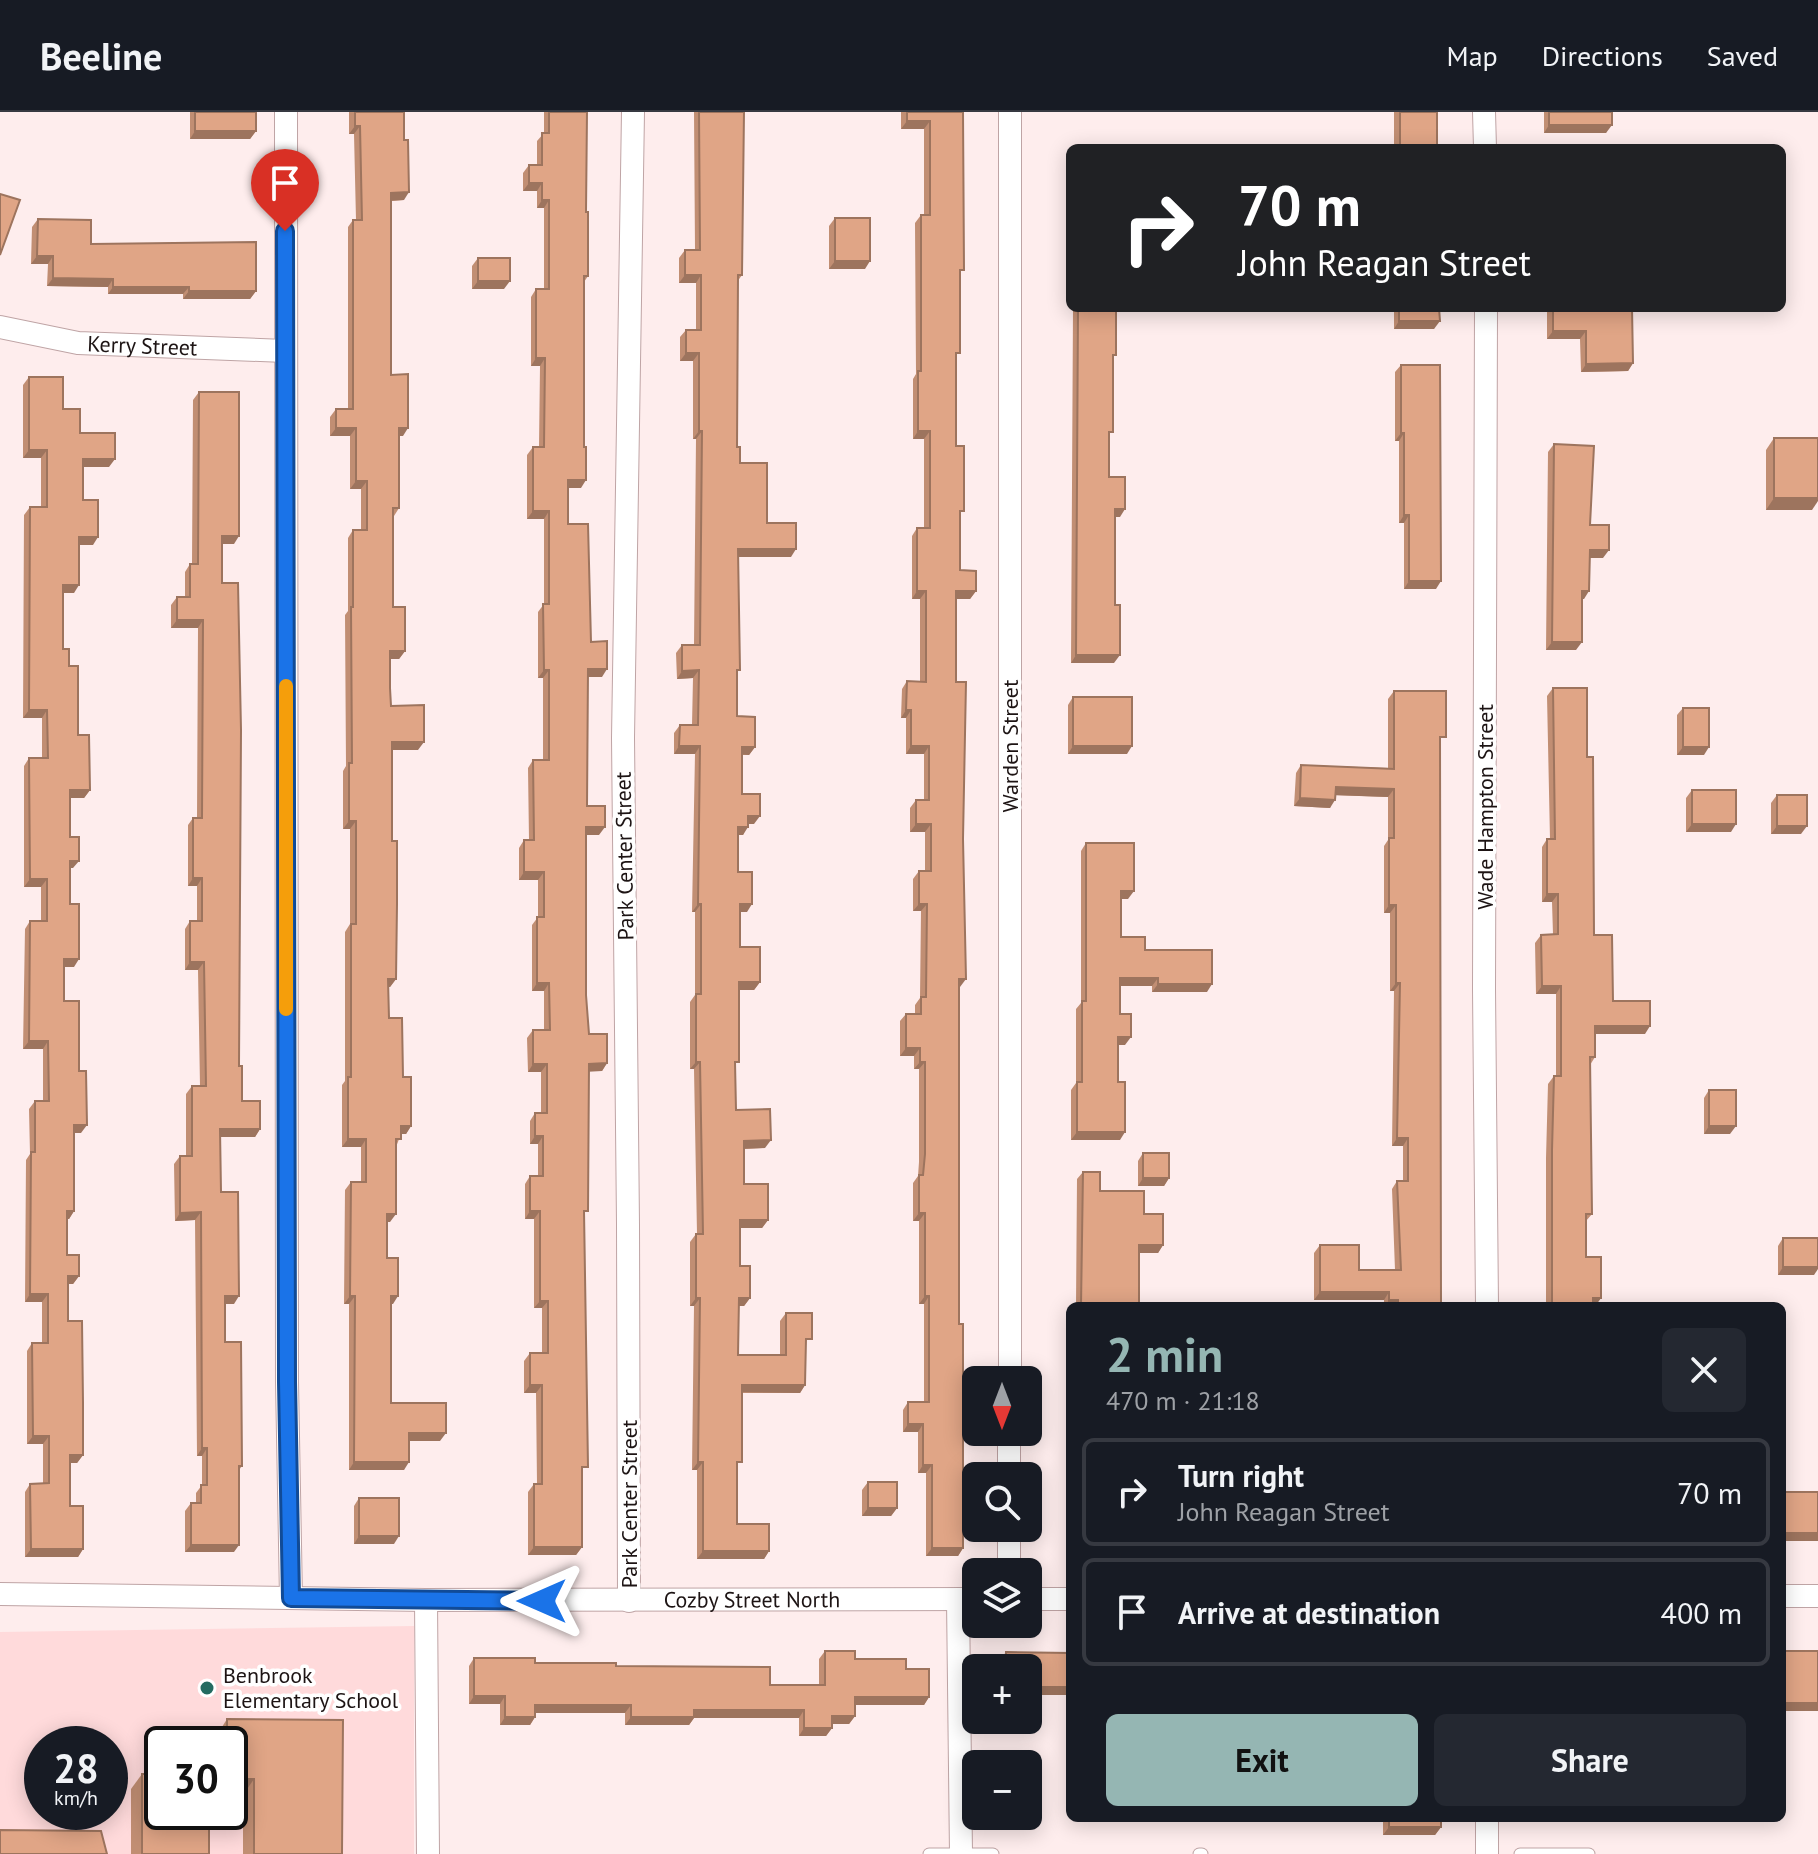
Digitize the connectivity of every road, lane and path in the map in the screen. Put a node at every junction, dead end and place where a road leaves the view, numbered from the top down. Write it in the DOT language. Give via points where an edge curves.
graph roads {
  1 [pos="286,112"];
  2 [pos="633,112"];
  3 [pos="1010,112"];
  4 [pos="1484,112"];
  5 [pos="1485,144"];
  6 [pos="1486,312"];
  7 [pos="0,327"];
  8 [pos="285,351"];
  9 [pos="1487,1302"];
  10 [pos="1010,1366"];
  11 [pos="0,1594"];
  12 [pos="1786,1596"];
  13 [pos="1818,1596"];
  14 [pos="291,1598"];
  15 [pos="962,1599"];
  16 [pos="1042,1599"];
  17 [pos="1066,1599"];
  18 [pos="426,1600"];
  19 [pos="629,1601"];
  20 [pos="966,1638"];
  21 [pos="1487,1822"];
  22 [pos="430,1854"];
  23 [pos="929,1854"];
  24 [pos="961,1854"];
  25 [pos="993,1854"];
  26 [pos="1487,1854"];
  27 [pos="1520,1854"];
  28 [pos="1589,1854"];
  1 -- 8 [label="street"];
  2 -- 19 [label="street, Park Center Street" via="623,738"];
  3 -- 10 [label="street, Warden Street"];
  4 -- 5 [label="street"];
  6 -- 9 [label="street, Wade Hampton Street"];
  7 -- 8 [label="street, Kerry Street" via="78,343"];
  8 -- 14 [label="street"];
  11 -- 14 [label="street, Cozby Street North"];
  12 -- 13 [label="street"];
  14 -- 18 [label="street, Cozby Street North"];
  15 -- 19 [label="street, Cozby Street North"];
  16 -- 17 [label="street"];
  18 -- 19 [label="street, Cozby Street North"];
  18 -- 22 [label="street"];
  20 -- 24 [label="street"];
  21 -- 26 [label="street"];
  23 -- 24 [label="lane"];
  24 -- 25 [label="lane"];
  27 -- 28 [label="lane"];
}
